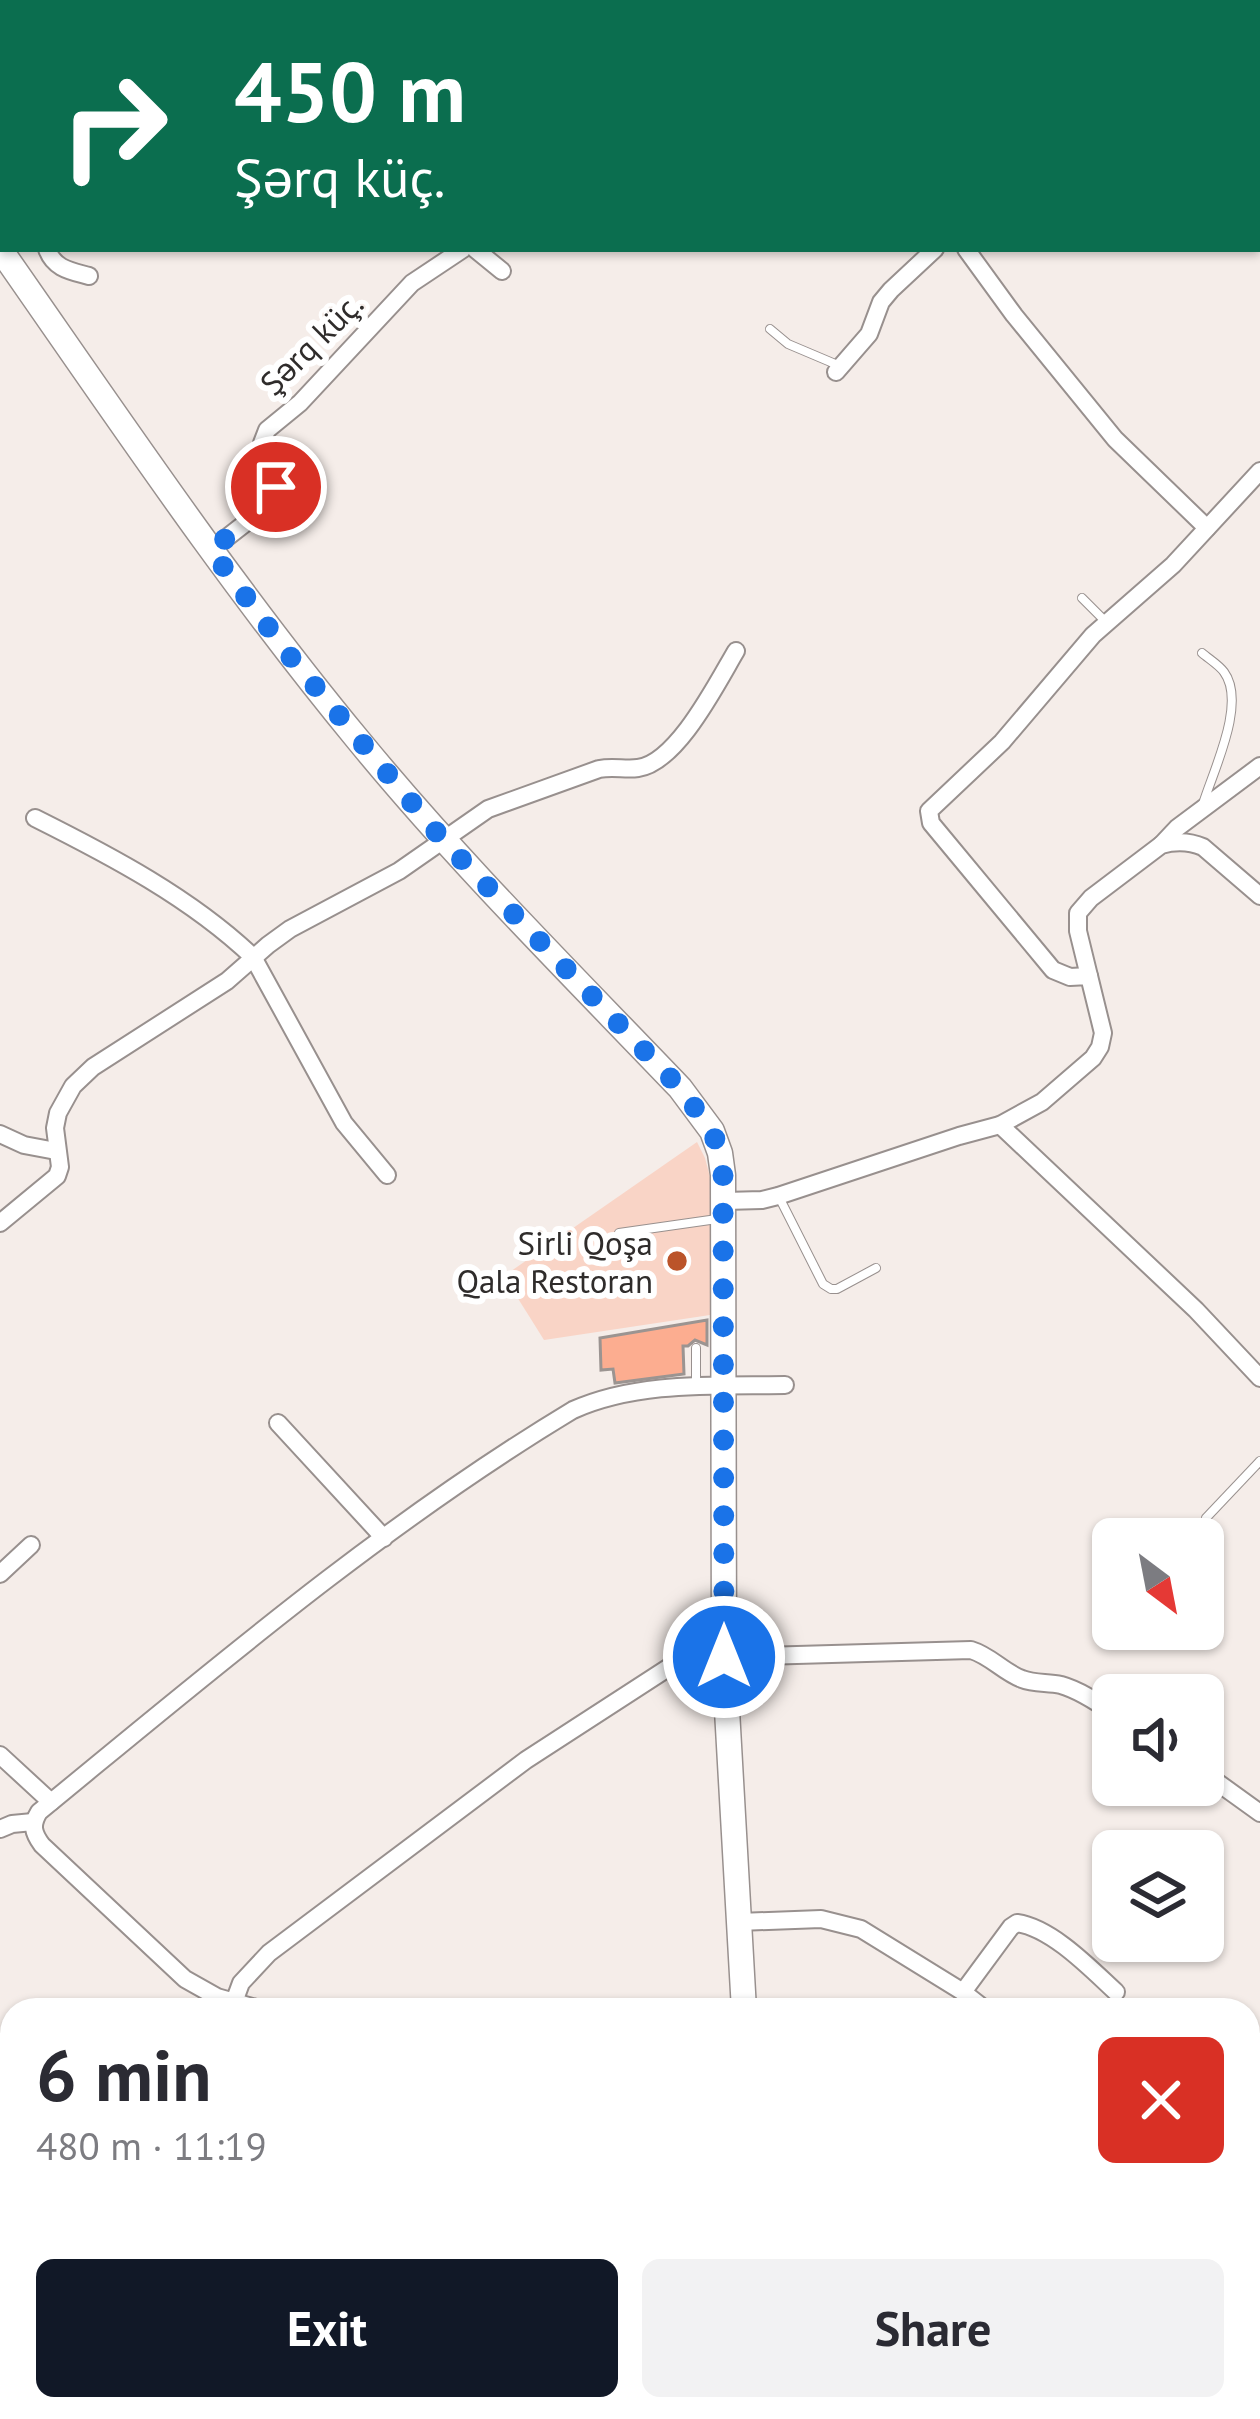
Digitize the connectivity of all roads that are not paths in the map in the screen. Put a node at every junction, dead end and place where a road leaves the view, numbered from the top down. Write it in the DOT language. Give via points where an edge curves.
graph roads {
  1 [pos="2,252"];
  2 [pos="48,252"];
  3 [pos="460,252"];
  4 [pos="479,252"];
  5 [pos="932,252"];
  6 [pos="968,252"];
  7 [pos="502,271"];
  8 [pos="89,276"];
  9 [pos="770,329"];
  10 [pos="839,369"];
  11 [pos="1260,471"];
  12 [pos="1208,528"];
  13 [pos="211,550"];
  14 [pos="1082,598"];
  15 [pos="1106,622"];
  16 [pos="736,651"];
  17 [pos="1202,653"];
  18 [pos="1260,766"];
  19 [pos="1200,811"];
  20 [pos="35,818"];
  21 [pos="442,839"];
  22 [pos="1161,845"];
  23 [pos="1260,896"];
  24 [pos="253,957"];
  25 [pos="1089,976"];
  26 [pos="1000,1125"];
  27 [pos="0,1134"];
  28 [pos="56,1151"];
  29 [pos="387,1175"];
  30 [pos="778,1196"];
  31 [pos="725,1210"];
  32 [pos="0,1223"];
  33 [pos="619,1233"];
  34 [pos="876,1268"];
  35 [pos="696,1348"];
  36 [pos="1260,1378"];
  37 [pos="784,1385"];
  38 [pos="722,1386"];
  39 [pos="696,1388"];
  40 [pos="278,1423"];
  41 [pos="1260,1461"];
  42 [pos="1206,1518"];
  43 [pos="384,1538"];
  44 [pos="32,1545"];
  45 [pos="0,1574"];
  46 [pos="724,1657"];
  47 [pos="1092,1702"];
  48 [pos="0,1755"];
  49 [pos="1224,1787"];
  50 [pos="51,1802"];
  51 [pos="1260,1813"];
  52 [pos="33,1822"];
  53 [pos="0,1829"];
  54 [pos="739,1922"];
  55 [pos="963,1992"];
  56 [pos="1116,1992"];
  57 [pos="221,1998"];
  58 [pos="235,1998"];
  59 [pos="743,1998"];
  60 [pos="971,1998"];
  1 -- 13 [label="street"];
  2 -- 8 [label="street" via="57,265"];
  3 -- 13 [label="street, Şərq küç." via="412,284 267,430 262,442 275,495"];
  4 -- 7 [label="street"];
  5 -- 10 [label="street" via="881,302 869,334"];
  6 -- 12 [label="street" via="1115,439"];
  9 -- 10 [label="lane"];
  11 -- 12 [label="street"];
  12 -- 15 [label="street"];
  13 -- 21 [label="street"];
  14 -- 15 [label="lane"];
  15 -- 25 [label="street" via="928,817 1053,970"];
  16 -- 21 [label="street" via="658,759 528,794"];
  17 -- 19 [label="lane" via="1226,674 1232,717"];
  18 -- 19 [label="street"];
  19 -- 22 [label="street"];
  20 -- 24 [label="street" via="162,889"];
  21 -- 24 [label="street"];
  21 -- 31 [label="street" via="698,1111 720,1153"];
  22 -- 23 [label="street" via="1203,847"];
  22 -- 25 [label="street" via="1078,913"];
  24 -- 28 [label="street" via="93,1066 58,1113"];
  24 -- 29 [label="street" via="344,1123"];
  25 -- 26 [label="street" via="1100,1047 1042,1102"];
  26 -- 30 [label="street"];
  26 -- 36 [label="street"];
  27 -- 28 [label="street"];
  28 -- 32 [label="street" via="57,1176"];
  30 -- 31 [label="street"];
  30 -- 34 [label="lane" via="824,1284 837,1289"];
  31 -- 33 [label="lane"];
  31 -- 38 [label="street"];
  35 -- 39 [label="lane"];
  37 -- 38 [label="street"];
  38 -- 39 [label="street"];
  38 -- 46 [label="street"];
  39 -- 43 [label="street" via="625,1393 573,1410"];
  40 -- 43 [label="street"];
  41 -- 42 [label="lane"];
  43 -- 50 [label="street"];
  44 -- 45 [label="street"];
  46 -- 47 [label="street" via="971,1650 1014,1676"];
  46 -- 54 [label="street"];
  46 -- 58 [label="street" via="671,1666 526,1760 269,1953"];
  48 -- 50 [label="street"];
  49 -- 51 [label="street"];
  50 -- 52 [label="street"];
  52 -- 53 [label="street"];
  52 -- 57 [label="street" via="42,1845 185,1979"];
  54 -- 55 [label="street" via="840,1922"];
  54 -- 59 [label="street"];
  55 -- 56 [label="street" via="1017,1923 1043,1933"];
  55 -- 60 [label="street"];
}
